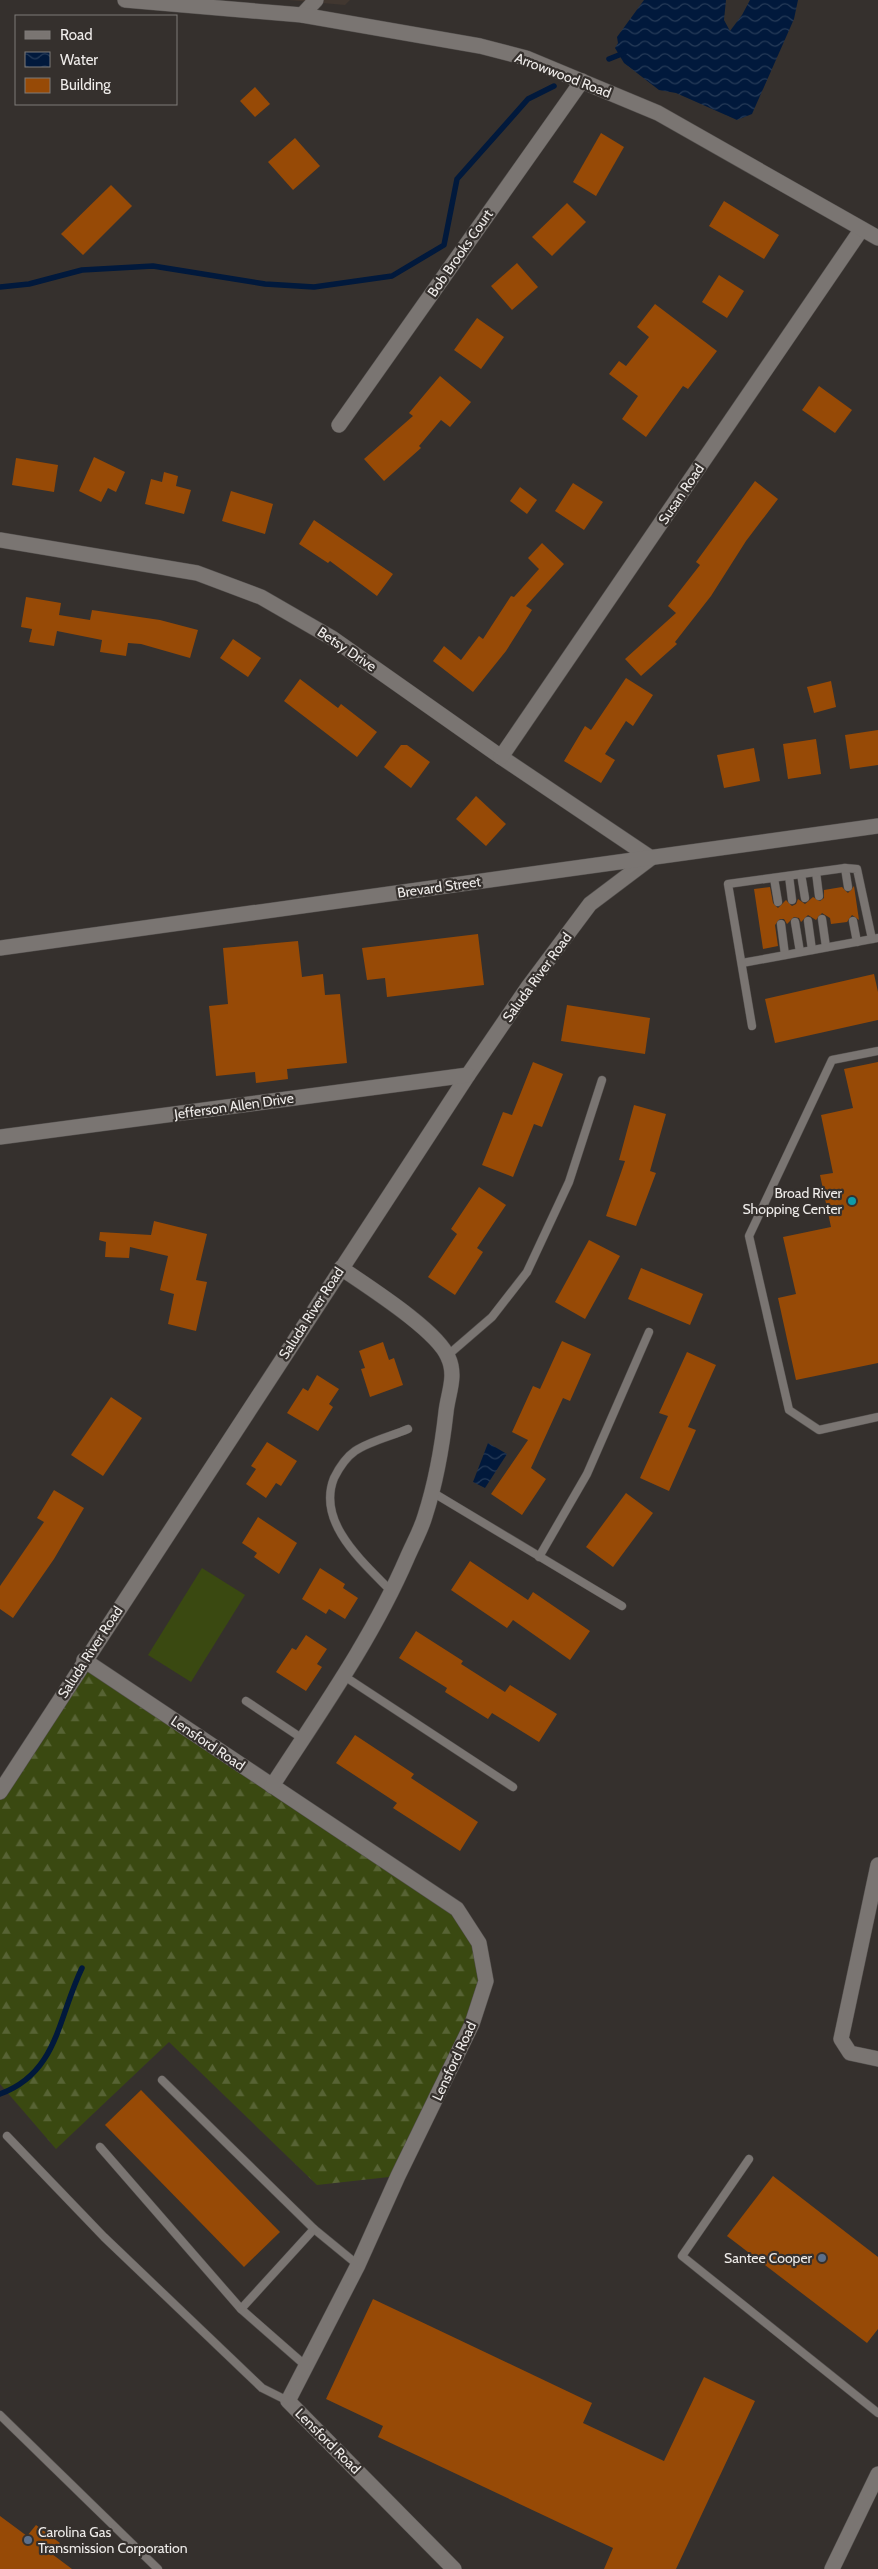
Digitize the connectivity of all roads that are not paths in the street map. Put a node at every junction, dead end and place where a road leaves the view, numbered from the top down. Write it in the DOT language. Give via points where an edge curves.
graph roads {
  1 [pos="125,0"];
  2 [pos="316,0"];
  3 [pos="302,16"];
  4 [pos="582,81"];
  5 [pos="861,230"];
  6 [pos="878,238"];
  7 [pos="339,425"];
  8 [pos="0,540"];
  9 [pos="501,757"];
  10 [pos="878,826"];
  11 [pos="651,858"];
  12 [pos="845,868"];
  13 [pos="816,872"];
  14 [pos="801,874"];
  15 [pos="789,876"];
  16 [pos="774,878"];
  17 [pos="848,887"];
  18 [pos="819,896"];
  19 [pos="805,898"];
  20 [pos="792,900"];
  21 [pos="778,902"];
  22 [pos="822,919"];
  23 [pos="808,921"];
  24 [pos="853,921"];
  25 [pos="795,922"];
  26 [pos="781,924"];
  27 [pos="875,938"];
  28 [pos="857,942"];
  29 [pos="0,948"];
  30 [pos="826,948"];
  31 [pos="812,950"];
  32 [pos="800,952"];
  33 [pos="785,955"];
  34 [pos="742,963"];
  35 [pos="752,1026"];
  36 [pos="878,1052"];
  37 [pos="468,1075"];
  38 [pos="602,1080"];
  39 [pos="0,1137"];
  40 [pos="341,1268"];
  41 [pos="649,1332"];
  42 [pos="448,1355"];
  43 [pos="878,1417"];
  44 [pos="408,1428"];
  45 [pos="432,1492"];
  46 [pos="539,1557"];
  47 [pos="392,1592"];
  48 [pos="622,1606"];
  49 [pos="84,1660"];
  50 [pos="344,1676"];
  51 [pos="246,1702"];
  52 [pos="303,1739"];
  53 [pos="272,1786"];
  54 [pos="513,1787"];
  55 [pos="0,1792"];
  56 [pos="878,1865"];
  57 [pos="878,2058"];
  58 [pos="162,2080"];
  59 [pos="7,2136"];
  60 [pos="100,2147"];
  61 [pos="749,2160"];
  62 [pos="314,2229"];
  63 [pos="358,2265"];
  64 [pos="241,2309"];
  65 [pos="306,2366"];
  66 [pos="288,2401"];
  67 [pos="878,2413"];
  68 [pos="0,2415"];
  69 [pos="878,2474"];
  70 [pos="158,2569"];
  71 [pos="454,2569"];
  72 [pos="832,2569"];
  1 -- 3 [label="street, Arrowwood Road"];
  2 -- 3 [label="street"];
  3 -- 4 [label="street, Arrowwood Road" via="480,46 526,58"];
  4 -- 5 [label="street, Arrowwood Road" via="658,113"];
  4 -- 7 [label="street, Bob Brooks Court"];
  5 -- 6 [label="street, Arrowwood Road"];
  5 -- 9 [label="street, Susan Road"];
  8 -- 9 [label="street, Betsy Drive" via="197,573 261,597 332,638"];
  9 -- 11 [label="street, Betsy Drive"];
  10 -- 11 [label="street, Brevard Street"];
  11 -- 29 [label="street, Brevard Street"];
  11 -- 37 [label="street, Saluda River Road" via="590,904"];
  12 -- 13 [label="lane"];
  12 -- 17 [label="lane"];
  12 -- 27 [label="lane" via="857,870 860,875"];
  13 -- 14 [label="lane"];
  13 -- 18 [label="lane"];
  14 -- 15 [label="lane"];
  14 -- 19 [label="lane"];
  15 -- 16 [label="lane"];
  15 -- 20 [label="lane"];
  16 -- 21 [label="lane"];
  16 -- 34 [label="lane" via="728,884"];
  22 -- 30 [label="lane"];
  23 -- 31 [label="lane"];
  24 -- 28 [label="lane"];
  25 -- 32 [label="lane"];
  26 -- 33 [label="lane"];
  27 -- 28 [label="lane"];
  28 -- 30 [label="lane"];
  30 -- 31 [label="lane"];
  31 -- 32 [label="lane"];
  32 -- 33 [label="lane"];
  33 -- 34 [label="lane"];
  34 -- 35 [label="lane"];
  36 -- 43 [label="lane" via="832,1060 749,1236 789,1410 819,1430"];
  37 -- 39 [label="street, Jefferson Allen Drive"];
  37 -- 40 [label="street, Saluda River Road"];
  38 -- 42 [label="lane" via="569,1182 527,1272 492,1317"];
  40 -- 42 [label="street" via="404,1312 441,1344"];
  40 -- 49 [label="street, Saluda River Road"];
  41 -- 46 [label="lane" via="587,1474"];
  42 -- 45 [label="street" via="453,1384 447,1401 441,1458"];
  44 -- 47 [label="lane" via="356,1450 346,1458 332,1485 330,1501 339,1530 356,1555"];
  45 -- 46 [label="lane"];
  45 -- 47 [label="street" via="425,1518"];
  46 -- 48 [label="lane"];
  47 -- 50 [label="street"];
  49 -- 53 [label="street, Lensford Road"];
  49 -- 55 [label="street, Saluda River Road"];
  50 -- 52 [label="street"];
  50 -- 54 [label="lane"];
  51 -- 52 [label="lane"];
  52 -- 53 [label="street"];
  53 -- 63 [label="street, Lensford Road" via="457,1909 479,1943 486,1981 472,2024"];
  56 -- 57 [label="street" via="841,2039 850,2053"];
  58 -- 62 [label="lane"];
  59 -- 66 [label="lane" via="104,2237 262,2388"];
  60 -- 64 [label="lane"];
  61 -- 67 [label="lane" via="682,2256"];
  62 -- 63 [label="lane"];
  62 -- 64 [label="lane"];
  63 -- 65 [label="street, Lensford Road"];
  64 -- 65 [label="lane"];
  65 -- 66 [label="street, Lensford Road"];
  66 -- 71 [label="street, Lensford Road"];
  68 -- 70 [label="lane"];
  69 -- 72 [label="street"];
}
